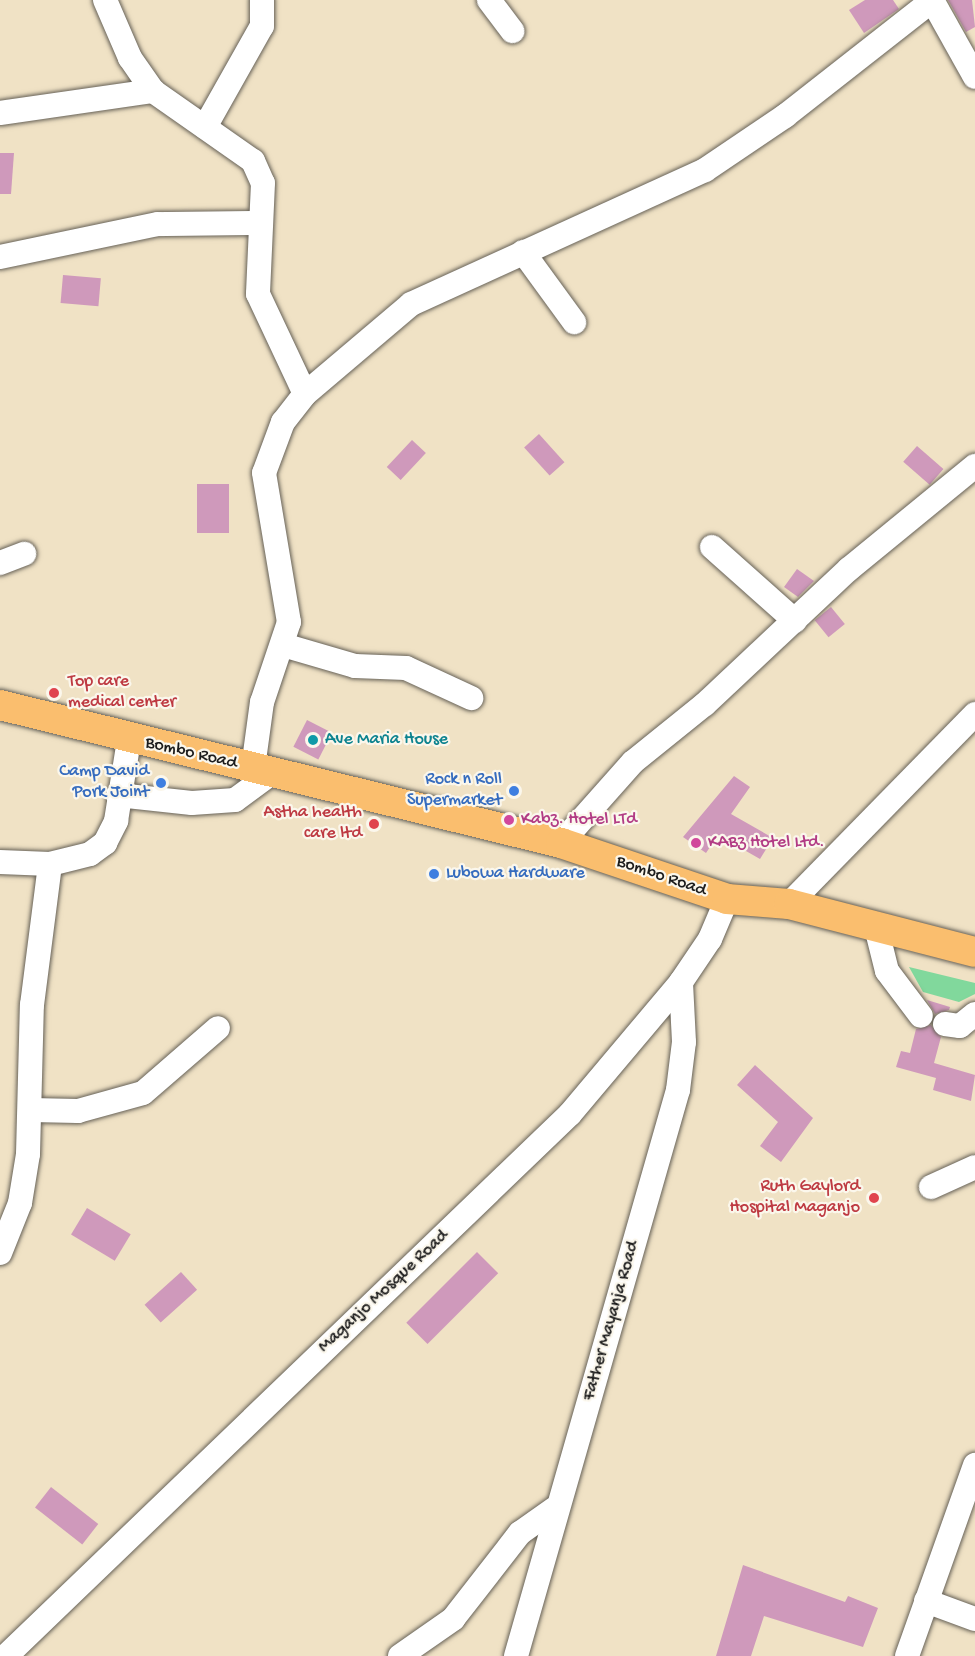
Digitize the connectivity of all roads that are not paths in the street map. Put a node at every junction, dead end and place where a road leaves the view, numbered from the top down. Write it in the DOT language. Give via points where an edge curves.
graph roads {
  1 [pos="105,0"];
  2 [pos="262,0"];
  3 [pos="489,0"];
  4 [pos="933,0"];
  5 [pos="512,31"];
  6 [pos="975,77"];
  7 [pos="153,91"];
  8 [pos="0,113"];
  9 [pos="205,127"];
  10 [pos="261,223"];
  11 [pos="523,252"];
  12 [pos="0,257"];
  13 [pos="574,322"];
  14 [pos="305,394"];
  15 [pos="975,466"];
  16 [pos="712,547"];
  17 [pos="24,554"];
  18 [pos="0,564"];
  19 [pos="795,621"];
  20 [pos="283,645"];
  21 [pos="471,698"];
  22 [pos="0,705"];
  23 [pos="975,714"];
  24 [pos="129,740"];
  25 [pos="261,772"];
  26 [pos="118,795"];
  27 [pos="561,843"];
  28 [pos="0,862"];
  29 [pos="50,864"];
  30 [pos="727,899"];
  31 [pos="789,904"];
  32 [pos="876,927"];
  33 [pos="975,952"];
  34 [pos="681,982"];
  35 [pos="975,1014"];
  36 [pos="921,1016"];
  37 [pos="945,1024"];
  38 [pos="218,1028"];
  39 [pos="32,1110"];
  40 [pos="975,1167"];
  41 [pos="931,1187"];
  42 [pos="0,1253"];
  43 [pos="975,1465"];
  44 [pos="554,1509"];
  45 [pos="926,1601"];
  46 [pos="975,1619"];
  47 [pos="6,1656"];
  48 [pos="400,1656"];
  49 [pos="516,1656"];
  50 [pos="907,1656"];
  1 -- 7 [label="street" via="129,58"];
  2 -- 9 [label="street" via="262,26"];
  3 -- 5 [label="street"];
  4 -- 6 [label="street"];
  4 -- 11 [label="street" via="786,116 705,170"];
  7 -- 8 [label="street"];
  7 -- 9 [label="street"];
  9 -- 10 [label="street" via="253,160 263,183"];
  10 -- 12 [label="street" via="158,224"];
  10 -- 14 [label="street" via="258,294"];
  11 -- 13 [label="street"];
  11 -- 14 [label="street" via="411,304"];
  14 -- 20 [label="street" via="279,430 264,473 289,601"];
  15 -- 19 [label="street" via="858,561"];
  16 -- 19 [label="street"];
  17 -- 18 [label="street"];
  19 -- 27 [label="street" via="633,762"];
  20 -- 21 [label="street" via="355,666 406,668"];
  20 -- 25 [label="street" via="262,702"];
  22 -- 24 [label="main road, Bombo Road"];
  23 -- 31 [label="street"];
  24 -- 25 [label="main road, Bombo Road"];
  24 -- 26 [label="street"];
  25 -- 26 [label="street" via="235,800 192,803"];
  25 -- 27 [label="main road, Bombo Road"];
  26 -- 29 [label="street" via="116,821 105,843 90,854"];
  27 -- 30 [label="main road, Bombo Road"];
  28 -- 29 [label="street"];
  29 -- 39 [label="street" via="32,1005"];
  30 -- 31 [label="main road, Bombo Road"];
  30 -- 34 [label="street, Maganjo Mosque Road" via="710,939"];
  31 -- 32 [label="main road, Bombo Road"];
  32 -- 33 [label="main road, Bombo Road"];
  32 -- 36 [label="street" via="887,971"];
  34 -- 44 [label="street, Father Mayanja Road" via="684,1042 678,1090"];
  34 -- 47 [label="street, Maganjo Mosque Road" via="546,1138"];
  35 -- 37 [label="street" via="960,1026"];
  38 -- 39 [label="street" via="180,1066 135,1096 78,1111"];
  39 -- 42 [label="street" via="20,1203"];
  40 -- 41 [label="street"];
  43 -- 45 [label="street"];
  44 -- 48 [label="street" via="520,1533 453,1619"];
  44 -- 49 [label="street, Father Mayanja Road"];
  45 -- 46 [label="street"];
  45 -- 50 [label="street"];
}
